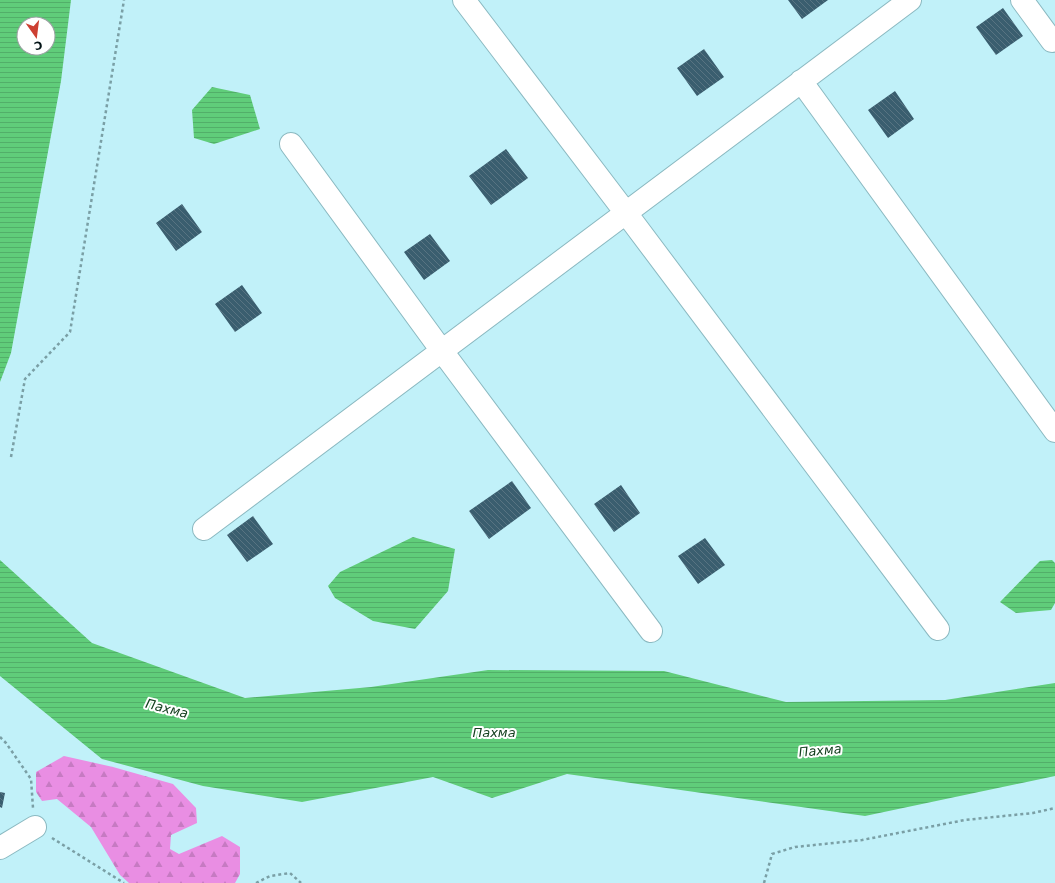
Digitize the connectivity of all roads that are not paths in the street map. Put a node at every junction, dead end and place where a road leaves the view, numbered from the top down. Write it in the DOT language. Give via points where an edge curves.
graph roads {
  1 [pos="464,0"];
  2 [pos="910,0"];
  3 [pos="1022,0"];
  4 [pos="1052,40"];
  5 [pos="801,81"];
  6 [pos="291,144"];
  7 [pos="626,213"];
  8 [pos="442,351"];
  9 [pos="1055,431"];
  10 [pos="204,529"];
  11 [pos="938,629"];
  12 [pos="651,631"];
  13 [pos="35,827"];
  14 [pos="0,848"];
  1 -- 7 [label="street"];
  2 -- 5 [label="street"];
  3 -- 4 [label="street"];
  5 -- 7 [label="street"];
  5 -- 9 [label="street"];
  6 -- 8 [label="street"];
  7 -- 8 [label="street"];
  7 -- 11 [label="street"];
  8 -- 10 [label="street"];
  8 -- 12 [label="street"];
  13 -- 14 [label="street"];
}
